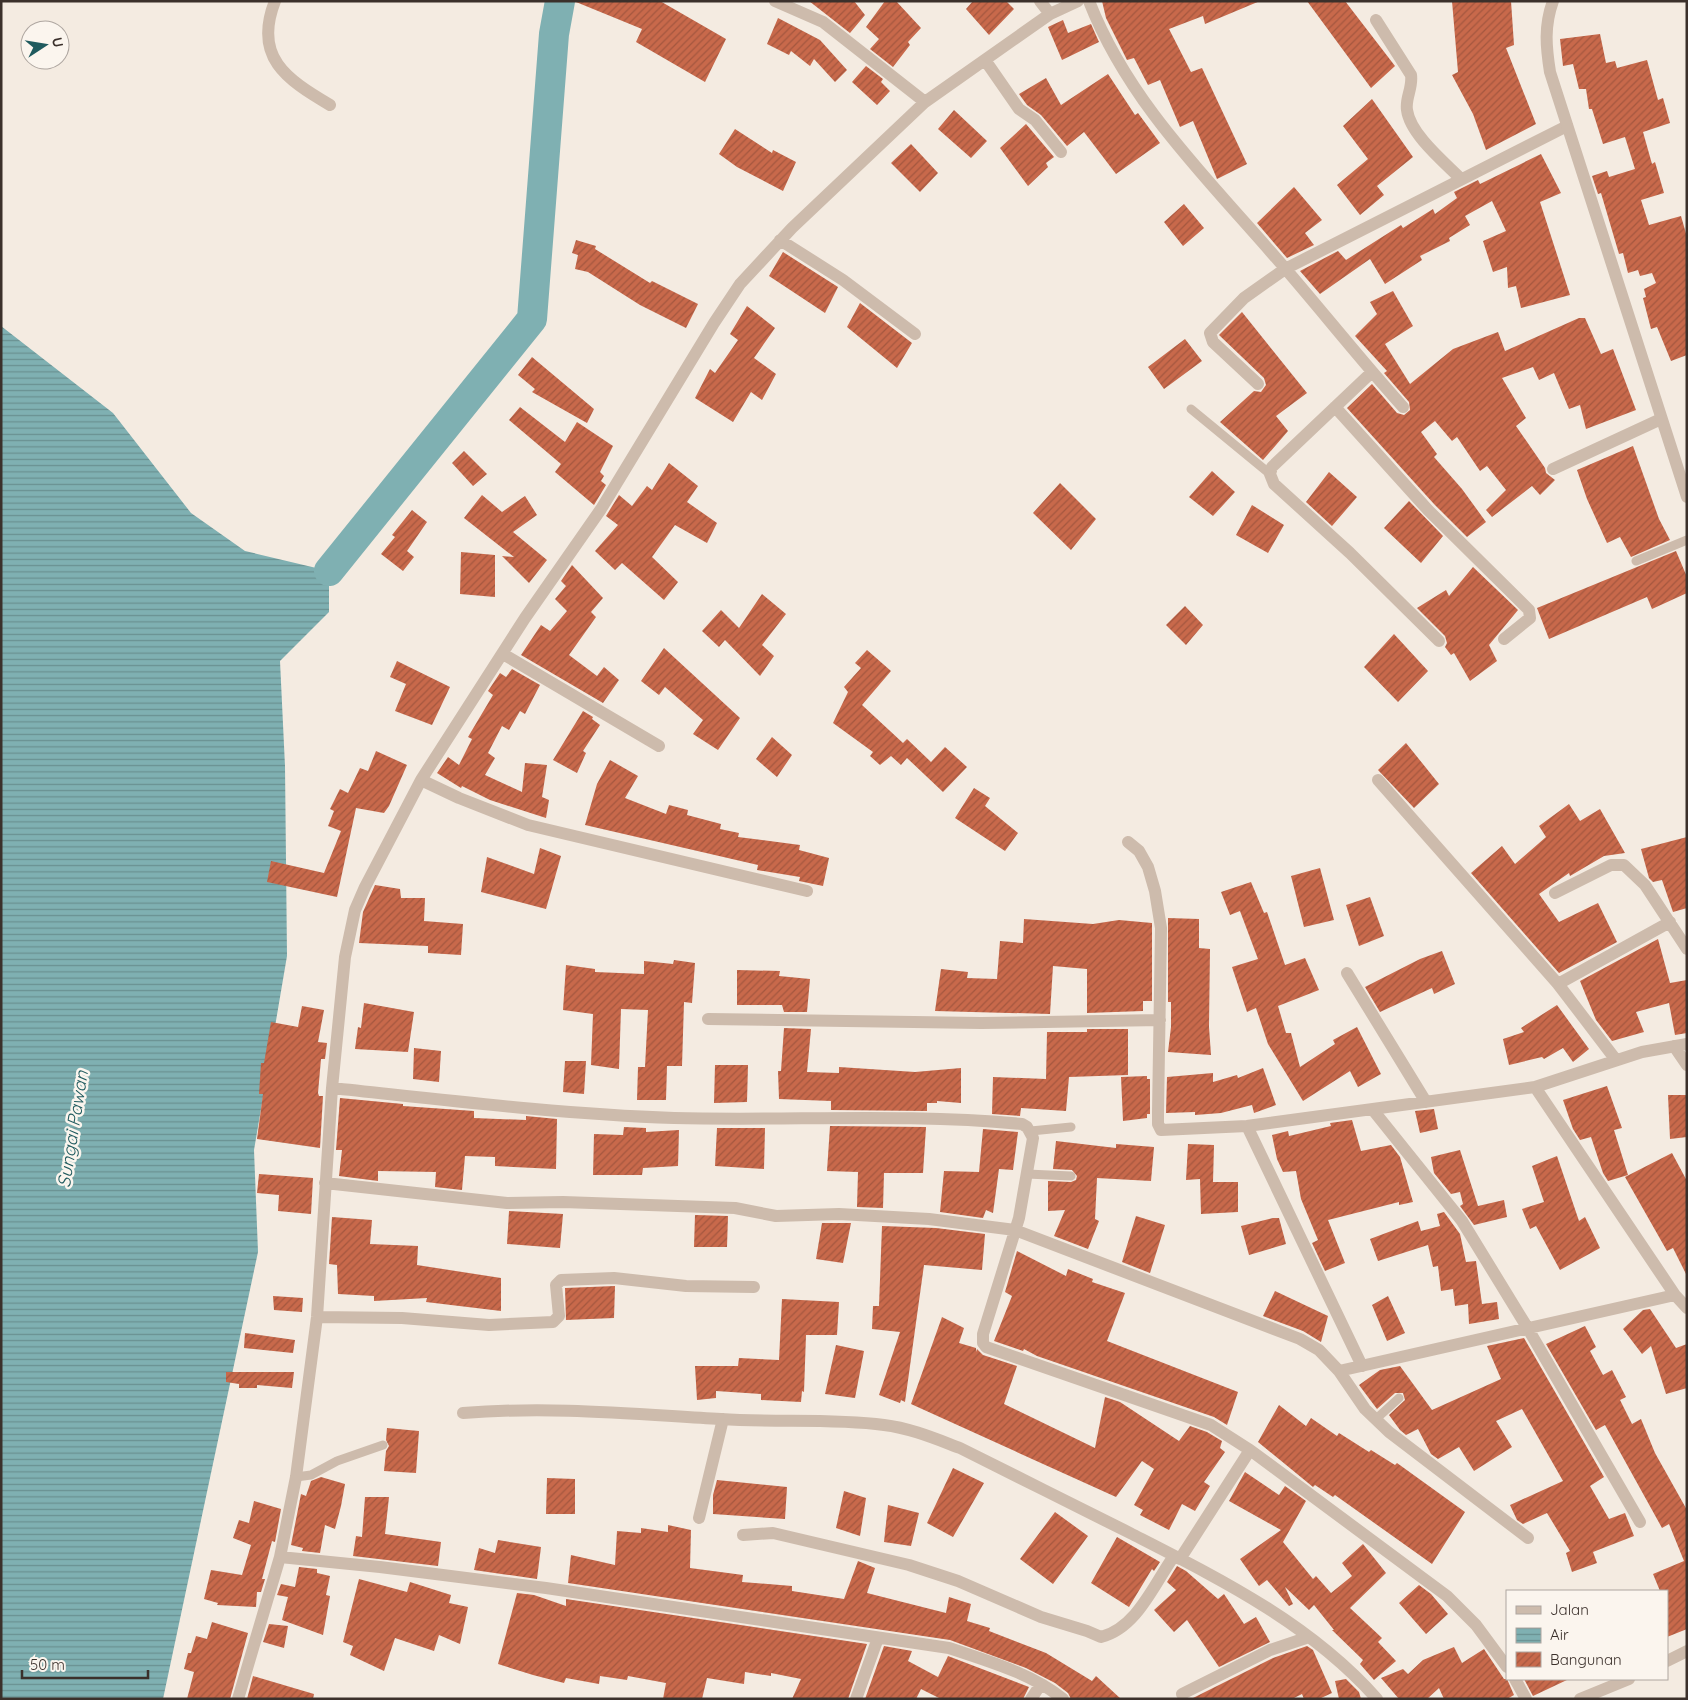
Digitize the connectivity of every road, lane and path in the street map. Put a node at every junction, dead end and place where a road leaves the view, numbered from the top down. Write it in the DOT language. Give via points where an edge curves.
graph roads {
  1 [pos="275,1"];
  2 [pos="775,1"];
  3 [pos="1040,1"];
  4 [pos="1078,1"];
  5 [pos="1089,1"];
  6 [pos="1553,1"];
  7 [pos="1050,14"];
  8 [pos="1376,20"];
  9 [pos="985,60"];
  10 [pos="925,102"];
  11 [pos="330,105"];
  12 [pos="1566,126"];
  13 [pos="1061,152"];
  14 [pos="1460,178"];
  15 [pos="780,240"];
  16 [pos="1286,269"];
  17 [pos="915,334"];
  18 [pos="1372,372"];
  19 [pos="1258,384"];
  20 [pos="1335,407"];
  21 [pos="1403,407"];
  22 [pos="1191,409"];
  23 [pos="1661,419"];
  24 [pos="1553,469"];
  25 [pos="1270,474"];
  26 [pos="1686,492"];
  27 [pos="1687,540"];
  28 [pos="1636,561"];
  29 [pos="1504,639"];
  30 [pos="1439,640"];
  31 [pos="503,654"];
  32 [pos="659,746"];
  33 [pos="421,780"];
  34 [pos="1378,780"];
  35 [pos="1128,842"];
  36 [pos="807,891"];
  37 [pos="1554,893"];
  38 [pos="1670,922"];
  39 [pos="1687,949"];
  40 [pos="1348,973"];
  41 [pos="1558,984"];
  42 [pos="708,1019"];
  43 [pos="1160,1020"];
  44 [pos="1680,1045"];
  45 [pos="1616,1060"];
  46 [pos="1687,1065"];
  47 [pos="1535,1087"];
  48 [pos="332,1088"];
  49 [pos="1426,1102"];
  50 [pos="1373,1110"];
  51 [pos="1247,1126"];
  52 [pos="1071,1127"];
  53 [pos="1031,1131"];
  54 [pos="1027,1174"];
  55 [pos="1071,1176"];
  56 [pos="325,1183"];
  57 [pos="1015,1230"];
  58 [pos="754,1287"];
  59 [pos="1675,1295"];
  60 [pos="1687,1308"];
  61 [pos="318,1317"];
  62 [pos="1527,1327"];
  63 [pos="1362,1366"];
  64 [pos="1339,1371"];
  65 [pos="1399,1398"];
  66 [pos="463,1413"];
  67 [pos="723,1419"];
  68 [pos="1376,1419"];
  69 [pos="383,1445"];
  70 [pos="1250,1450"];
  71 [pos="296,1477"];
  72 [pos="699,1518"];
  73 [pos="1640,1522"];
  74 [pos="743,1535"];
  75 [pos="1528,1538"];
  76 [pos="280,1557"];
  77 [pos="1177,1557"];
  78 [pos="1309,1637"];
  79 [pos="878,1638"];
  80 [pos="1687,1651"];
  81 [pos="1668,1660"];
  82 [pos="1506,1666"];
  83 [pos="1516,1680"];
  84 [pos="1627,1680"];
  85 [pos="1041,1684"];
  86 [pos="1182,1694"];
  87 [pos="238,1699"];
  88 [pos="856,1699"];
  89 [pos="1031,1699"];
  90 [pos="1063,1699"];
  91 [pos="1377,1699"];
  92 [pos="1526,1699"];
  93 [pos="1580,1699"];
  1 -- 11 [label="street" via="266,29 268,46 275,60 300,87"];
  2 -- 10 [label="street" via="823,22"];
  3 -- 7 [label="street"];
  4 -- 7 [label="street"];
  5 -- 16 [label="street" via="1105,40 1137,92 1171,137"];
  6 -- 12 [label="street" via="1548,16 1546,47"];
  7 -- 9 [label="street"];
  8 -- 14 [label="street" via="1411,75 1412,86 1406,108 1408,117 1426,143"];
  9 -- 10 [label="street"];
  9 -- 13 [label="street" via="1019,109 1035,120"];
  10 -- 15 [label="street"];
  12 -- 14 [label="street"];
  12 -- 23 [label="street"];
  14 -- 16 [label="street"];
  15 -- 17 [label="street" via="843,280"];
  15 -- 31 [label="street" via="740,284 587,530"];
  16 -- 18 [label="street"];
  16 -- 19 [label="street" via="1244,298 1210,334 1213,342"];
  18 -- 20 [label="street"];
  18 -- 21 [label="street"];
  20 -- 25 [label="street" via="1272,467"];
  20 -- 29 [label="street" via="1428,510 1529,610 1530,618"];
  22 -- 25 [label="lane"];
  23 -- 24 [label="street"];
  23 -- 26 [label="street"];
  25 -- 30 [label="street" via="1274,484"];
  27 -- 28 [label="lane"];
  31 -- 32 [label="street"];
  31 -- 33 [label="street"];
  33 -- 36 [label="street" via="528,825"];
  33 -- 48 [label="street" via="355,910 344,957"];
  34 -- 41 [label="street"];
  35 -- 43 [label="street" via="1138,850 1148,867 1155,891 1161,928"];
  37 -- 38 [label="street" via="1617,863 1632,871 1646,885"];
  38 -- 39 [label="street"];
  38 -- 41 [label="street"];
  40 -- 49 [label="street"];
  41 -- 45 [label="street"];
  42 -- 43 [label="street" via="981,1023"];
  43 -- 51 [label="street" via="1159,1128"];
  44 -- 45 [label="street"];
  44 -- 46 [label="street"];
  45 -- 47 [label="street"];
  47 -- 49 [label="street"];
  47 -- 59 [label="street"];
  48 -- 53 [label="street" via="587,1114 676,1118 951,1120 1022,1124"];
  48 -- 56 [label="street"];
  49 -- 50 [label="street"];
  50 -- 51 [label="street"];
  50 -- 62 [label="street" via="1462,1221"];
  51 -- 63 [label="street"];
  52 -- 53 [label="lane"];
  53 -- 54 [label="street" via="1033,1138"];
  54 -- 55 [label="lane"];
  54 -- 57 [label="street"];
  56 -- 57 [label="street" via="507,1203 735,1208 776,1216 839,1214 920,1218"];
  56 -- 61 [label="street"];
  57 -- 64 [label="street" via="1300,1339 1319,1350"];
  57 -- 70 [label="street" via="983,1334 986,1346 1211,1424"];
  58 -- 61 [label="street" via="686,1286 614,1278 561,1280 556,1285 559,1316 553,1322 489,1325 402,1318"];
  59 -- 60 [label="street"];
  59 -- 62 [label="street"];
  61 -- 71 [label="street"];
  62 -- 63 [label="street"];
  62 -- 73 [label="street"];
  63 -- 64 [label="street"];
  64 -- 68 [label="street"];
  65 -- 68 [label="lane"];
  66 -- 67 [label="street" via="553,1409"];
  67 -- 72 [label="street"];
  67 -- 77 [label="street" via="858,1423 885,1425 917,1433 960,1448"];
  68 -- 75 [label="street"];
  69 -- 71 [label="lane" via="337,1461 311,1475"];
  70 -- 77 [label="street"];
  70 -- 82 [label="street" via="1447,1596 1476,1625"];
  71 -- 76 [label="street"];
  74 -- 77 [label="street" via="773,1533 909,1565 1101,1637 1120,1630"];
  76 -- 79 [label="street" via="546,1588"];
  76 -- 87 [label="street"];
  77 -- 78 [label="street" via="1274,1612"];
  78 -- 86 [label="street" via="1270,1650"];
  78 -- 91 [label="street"];
  79 -- 85 [label="street" via="949,1648"];
  79 -- 88 [label="street"];
  80 -- 81 [label="street"];
  83 -- 92 [label="street"];
  84 -- 93 [label="street"];
  85 -- 89 [label="street"];
  85 -- 90 [label="street"];
}
